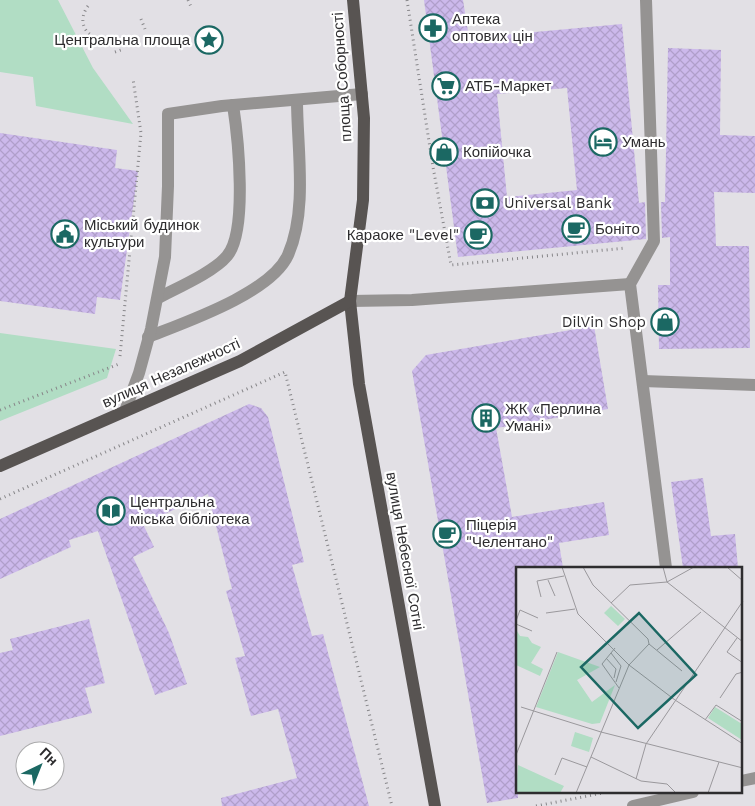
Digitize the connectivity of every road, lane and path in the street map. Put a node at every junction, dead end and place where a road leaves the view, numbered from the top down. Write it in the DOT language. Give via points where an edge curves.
graph roads {
  1 [pos="188,0"];
  2 [pos="353,0"];
  3 [pos="407,0"];
  4 [pos="646,0"];
  5 [pos="88,6"];
  6 [pos="192,8"];
  7 [pos="141,18"];
  8 [pos="145,28"];
  9 [pos="112,37"];
  10 [pos="124,49"];
  11 [pos="115,52"];
  12 [pos="134,79"];
  13 [pos="362,94"];
  14 [pos="297,100"];
  15 [pos="233,105"];
  16 [pos="651,246"];
  17 [pos="630,284"];
  18 [pos="158,298"];
  19 [pos="350,301"];
  20 [pos="148,337"];
  21 [pos="643,382"];
  22 [pos="755,385"];
  23 [pos="0,410"];
  24 [pos="125,411"];
  25 [pos="0,466"];
  26 [pos="0,499"];
  27 [pos="666,567"];
  28 [pos="755,778"];
  29 [pos="742,781"];
  30 [pos="598,794"];
  31 [pos="684,794"];
  32 [pos="392,806"];
  33 [pos="435,806"];
  34 [pos="536,806"];
  35 [pos="633,806"];
  1 -- 6 [label="path"];
  2 -- 13 [label="main road, площа Соборності"];
  3 -- 16 [label="path" via="451,264"];
  4 -- 16 [label="street" via="654,241"];
  5 -- 9 [label="path" via="83,17 88,33 99,39"];
  7 -- 8 [label="path"];
  10 -- 11 [label="path"];
  12 -- 23 [label="path" via="141,133 119,364"];
  13 -- 14 [label="street"];
  13 -- 19 [label="main road, площа Соборності" via="363,200"];
  14 -- 15 [label="street"];
  14 -- 20 [label="street" via="299,198 296,231 287,257 257,287 235,300"];
  15 -- 18 [label="street" via="240,176 233,246 218,264"];
  15 -- 18 [label="street" via="168,114 165,258"];
  16 -- 17 [label="street"];
  17 -- 19 [label="street" via="412,300"];
  17 -- 21 [label="street"];
  18 -- 20 [label="street"];
  19 -- 24 [label="main road, вулиця Незалежності" via="240,362"];
  19 -- 33 [label="main road, вулиця Небесної Сотні" via="359,384"];
  20 -- 24 [label="street"];
  21 -- 22 [label="street"];
  21 -- 27 [label="street"];
  24 -- 25 [label="main road, вулиця Незалежності"];
  26 -- 32 [label="path" via="285,372"];
  28 -- 29 [label="street"];
  30 -- 34 [label="path"];
  31 -- 35 [label="street"];
}
